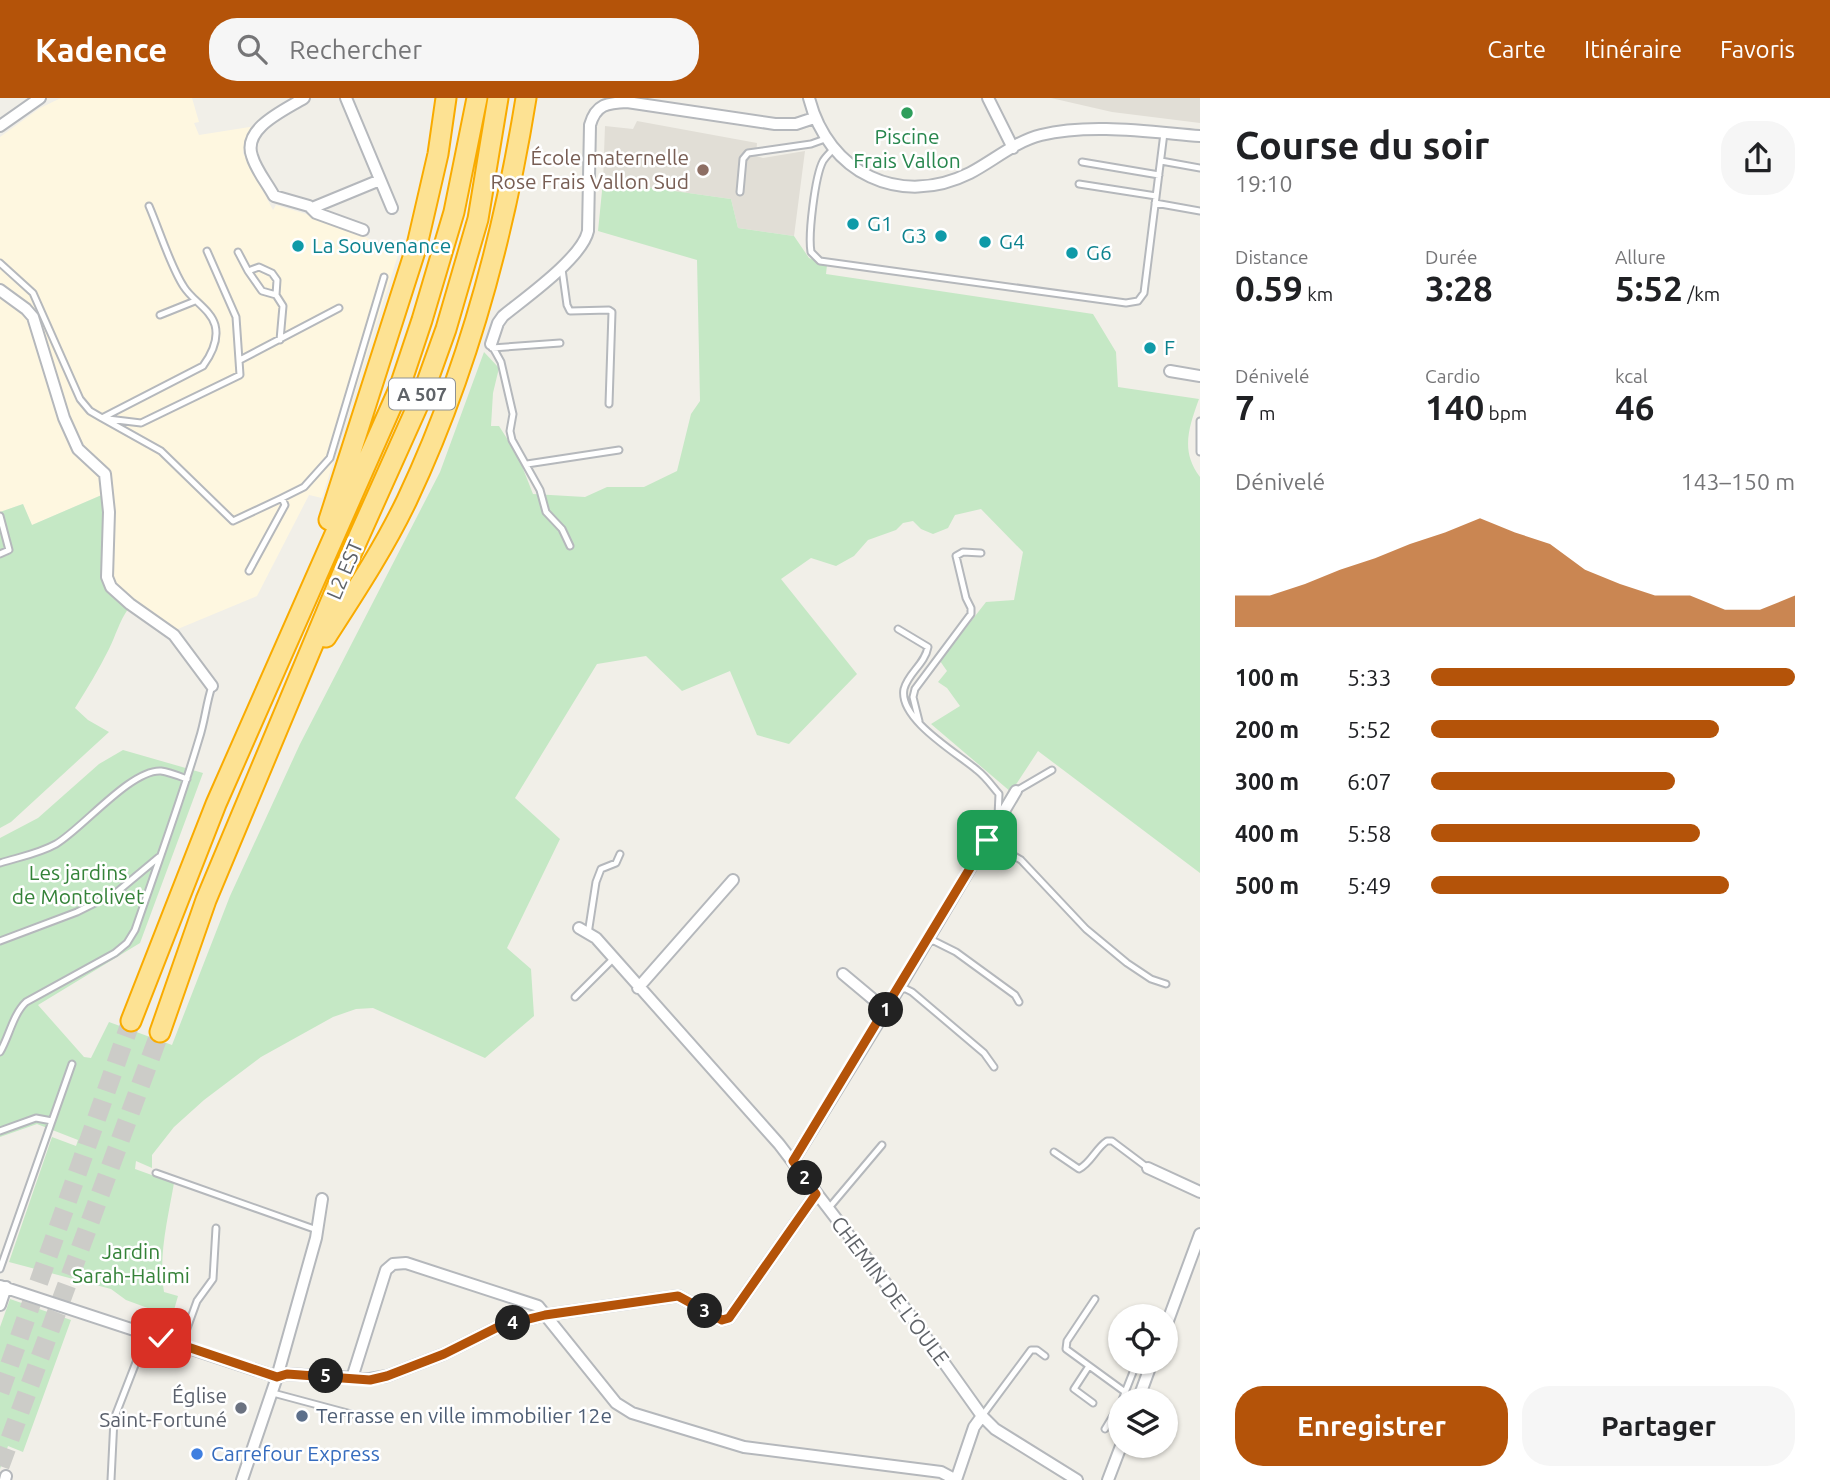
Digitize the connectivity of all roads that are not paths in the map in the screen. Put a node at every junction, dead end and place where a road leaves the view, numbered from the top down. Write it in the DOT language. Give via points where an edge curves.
graph roads {
  1 [pos="40,98"];
  2 [pos="304,98"];
  3 [pos="346,98"];
  4 [pos="446,98"];
  5 [pos="477,98"];
  6 [pos="498,98"];
  7 [pos="526,98"];
  8 [pos="809,98"];
  9 [pos="988,98"];
  10 [pos="814,118"];
  11 [pos="0,126"];
  12 [pos="1164,133"];
  13 [pos="1200,136"];
  14 [pos="825,139"];
  15 [pos="834,148"];
  16 [pos="1013,148"];
  17 [pos="1161,161"];
  18 [pos="1082,162"];
  19 [pos="1200,168"];
  20 [pos="1159,175"];
  21 [pos="380,180"];
  22 [pos="1079,184"];
  23 [pos="740,192"];
  24 [pos="1156,200"];
  25 [pos="149,206"];
  26 [pos="312,208"];
  27 [pos="392,208"];
  28 [pos="1200,211"];
  29 [pos="363,230"];
  30 [pos="207,251"];
  31 [pos="238,252"];
  32 [pos="0,263"];
  33 [pos="561,266"];
  34 [pos="248,271"];
  35 [pos="384,277"];
  36 [pos="0,290"];
  37 [pos="276,295"];
  38 [pos="195,301"];
  39 [pos="339,307"];
  40 [pos="160,315"];
  41 [pos="280,340"];
  42 [pos="560,343"];
  43 [pos="491,346"];
  44 [pos="240,360"];
  45 [pos="1170,371"];
  46 [pos="1200,376"];
  47 [pos="608,404"];
  48 [pos="102,418"];
  49 [pos="1200,421"];
  50 [pos="619,450"];
  51 [pos="1200,452"];
  52 [pos="527,464"];
  53 [pos="282,498"];
  54 [pos="0,516"];
  55 [pos="569,546"];
  56 [pos="981,553"];
  57 [pos="0,554"];
  58 [pos="249,571"];
  59 [pos="308,592"];
  60 [pos="898,629"];
  61 [pos="300,676"];
  62 [pos="212,686"];
  63 [pos="920,724"];
  64 [pos="1052,770"];
  65 [pos="187,779"];
  66 [pos="1016,790"];
  67 [pos="998,822"];
  68 [pos="987,840"];
  69 [pos="620,854"];
  70 [pos="161,855"];
  71 [pos="0,863"];
  72 [pos="733,880"];
  73 [pos="583,931"];
  74 [pos="0,941"];
  75 [pos="926,943"];
  76 [pos="613,959"];
  77 [pos="844,974"];
  78 [pos="1166,984"];
  79 [pos="638,988"];
  80 [pos="899,989"];
  81 [pos="575,997"];
  82 [pos="1019,1003"];
  83 [pos="886,1010"];
  84 [pos="131,1021"];
  85 [pos="160,1032"];
  86 [pos="0,1052"];
  87 [pos="72,1064"];
  88 [pos="994,1067"];
  89 [pos="52,1121"];
  90 [pos="0,1131"];
  91 [pos="882,1145"];
  92 [pos="1054,1152"];
  93 [pos="793,1161"];
  94 [pos="1148,1168"];
  95 [pos="156,1173"];
  96 [pos="1200,1192"];
  97 [pos="816,1194"];
  98 [pos="322,1199"];
  99 [pos="828,1209"];
  100 [pos="216,1228"];
  101 [pos="317,1230"];
  102 [pos="1200,1234"];
  103 [pos="0,1269"];
  104 [pos="3,1286"];
  105 [pos="1095,1299"];
  106 [pos="1174,1304"];
  107 [pos="0,1305"];
  108 [pos="545,1315"];
  109 [pos="147,1334"];
  110 [pos="181,1345"];
  111 [pos="1045,1356"];
  112 [pos="1089,1366"];
  113 [pos="277,1377"];
  114 [pos="352,1378"];
  115 [pos="1119,1388"];
  116 [pos="273,1393"];
  117 [pos="1093,1403"];
  118 [pos="355,1415"];
  119 [pos="982,1416"];
  120 [pos="1108,1424"];
  121 [pos="1105,1429"];
  122 [pos="1116,1458"];
  123 [pos="111,1480"];
  124 [pos="242,1480"];
  125 [pos="956,1480"];
  126 [pos="1077,1480"];
  127 [pos="1108,1480"];
  1 -- 11 [label="street"];
  2 -- 26 [label="street" via="255,132 250,146 274,195"];
  3 -- 21 [label="street"];
  4 -- 59 [label="highway" via="417,245"];
  5 -- 59 [label="highway, L2 EST / A 507" via="454,212 399,389"];
  6 -- 61 [label="highway, L2 EST / A 507" via="478,219 446,329 422,397"];
  7 -- 61 [label="highway" via="477,317 446,408 407,500 368,573"];
  8 -- 10 [label="street"];
  9 -- 16 [label="street"];
  10 -- 14 [label="street"];
  10 -- 33 [label="street" via="775,124 627,102 599,107 590,125 586,240"];
  12 -- 13 [label="street"];
  12 -- 16 [label="street" via="1065,132 1039,135"];
  12 -- 17 [label="lane"];
  14 -- 15 [label="street"];
  14 -- 23 [label="lane" via="748,153 743,159"];
  15 -- 16 [label="street" via="873,179 900,186 957,178"];
  15 -- 24 [label="lane" via="823,160 817,180 809,244 820,261 1138,301 1144,293"];
  17 -- 19 [label="lane"];
  17 -- 20 [label="lane"];
  18 -- 20 [label="lane"];
  20 -- 24 [label="lane"];
  21 -- 26 [label="street"];
  21 -- 27 [label="street"];
  22 -- 24 [label="lane"];
  24 -- 28 [label="lane"];
  25 -- 38 [label="lane" via="183,286"];
  26 -- 29 [label="street"];
  30 -- 44 [label="lane" via="236,317"];
  31 -- 34 [label="lane"];
  32 -- 48 [label="lane" via="33,293 80,399"];
  33 -- 43 [label="street" via="503,316"];
  33 -- 47 [label="lane" via="570,311 612,312"];
  34 -- 37 [label="lane" via="262,291"];
  34 -- 37 [label="lane" via="259,267 272,273 277,280"];
  35 -- 53 [label="lane" via="330,458 304,487"];
  36 -- 62 [label="street" via="33,317 78,449 105,474 111,587 174,635"];
  37 -- 41 [label="lane" via="283,306"];
  38 -- 40 [label="lane"];
  38 -- 48 [label="lane" via="215,325 211,355 202,366"];
  39 -- 41 [label="lane"];
  41 -- 44 [label="lane"];
  42 -- 43 [label="lane"];
  43 -- 52 [label="lane" via="501,362 513,414 512,440"];
  44 -- 48 [label="lane" via="240,375 141,423"];
  45 -- 46 [label="street"];
  48 -- 53 [label="lane" via="162,451 233,521"];
  49 -- 51 [label="lane"];
  50 -- 52 [label="lane"];
  52 -- 55 [label="lane" via="546,512 562,529"];
  53 -- 58 [label="lane" via="285,505"];
  54 -- 57 [label="lane" via="9,550"];
  56 -- 63 [label="lane" via="956,555 971,614 915,689"];
  59 -- 84 [label="highway, L2 EST / A 507" via="216,804"];
  60 -- 63 [label="lane" via="928,647 905,685 906,708"];
  61 -- 85 [label="highway, L2 EST / A 507" via="206,900"];
  62 -- 65 [label="lane"];
  63 -- 67 [label="lane" via="980,772 999,794"];
  64 -- 66 [label="lane"];
  65 -- 70 [label="lane"];
  65 -- 71 [label="lane" via="152,772 119,792 57,844"];
  66 -- 67 [label="street"];
  67 -- 68 [label="street"];
  68 -- 75 [label="street"];
  68 -- 78 [label="lane" via="1021,860 1086,929 1128,963"];
  69 -- 73 [label="lane" via="616,863 601,869"];
  70 -- 74 [label="lane" via="117,892"];
  70 -- 86 [label="lane" via="127,943 26,1002"];
  72 -- 79 [label="street"];
  73 -- 76 [label="street, CHEMIN DE L'OULE" via="596,938"];
  75 -- 80 [label="street"];
  75 -- 82 [label="lane" via="934,941 956,953 1015,995"];
  76 -- 79 [label="street, CHEMIN DE L'OULE"];
  76 -- 81 [label="lane"];
  77 -- 83 [label="street"];
  79 -- 93 [label="street, CHEMIN DE L'OULE"];
  80 -- 83 [label="street"];
  80 -- 88 [label="lane" via="912,992"];
  83 -- 93 [label="street"];
  87 -- 89 [label="lane"];
  89 -- 90 [label="lane" via="36,1118"];
  89 -- 103 [label="lane"];
  91 -- 99 [label="lane"];
  92 -- 94 [label="lane" via="1079,1169 1101,1144 1112,1141"];
  93 -- 97 [label="street, CHEMIN DE L'OULE"];
  94 -- 96 [label="street"];
  95 -- 101 [label="lane"];
  97 -- 99 [label="street, CHEMIN DE L'OULE"];
  97 -- 108 [label="street" via="729,1318 722,1320 678,1296"];
  98 -- 101 [label="street"];
  99 -- 119 [label="street, CHEMIN DE L'OULE"];
  100 -- 110 [label="lane" via="213,1279 197,1301"];
  101 -- 113 [label="street"];
  102 -- 106 [label="street"];
  104 -- 107 [label="street"];
  104 -- 109 [label="street"];
  105 -- 112 [label="lane" via="1066,1342 1066,1349"];
  108 -- 114 [label="street" via="500,1326 387,1376"];
  108 -- 114 [label="street" via="538,1306 406,1264 393,1264 386,1270"];
  108 -- 125 [label="street" via="616,1403 632,1413 744,1447 941,1472"];
  109 -- 110 [label="street"];
  109 -- 123 [label="lane" via="114,1419"];
  110 -- 113 [label="street"];
  111 -- 119 [label="lane" via="1031,1350"];
  112 -- 115 [label="lane"];
  112 -- 117 [label="lane" via="1074,1389"];
  113 -- 114 [label="street"];
  113 -- 116 [label="street"];
  116 -- 118 [label="lane"];
  116 -- 124 [label="street"];
  119 -- 125 [label="street"];
  119 -- 126 [label="street, CHEMIN DE L'OULE" via="995,1429"];
  120 -- 121 [label="lane"];
  122 -- 127 [label="street"];
}
